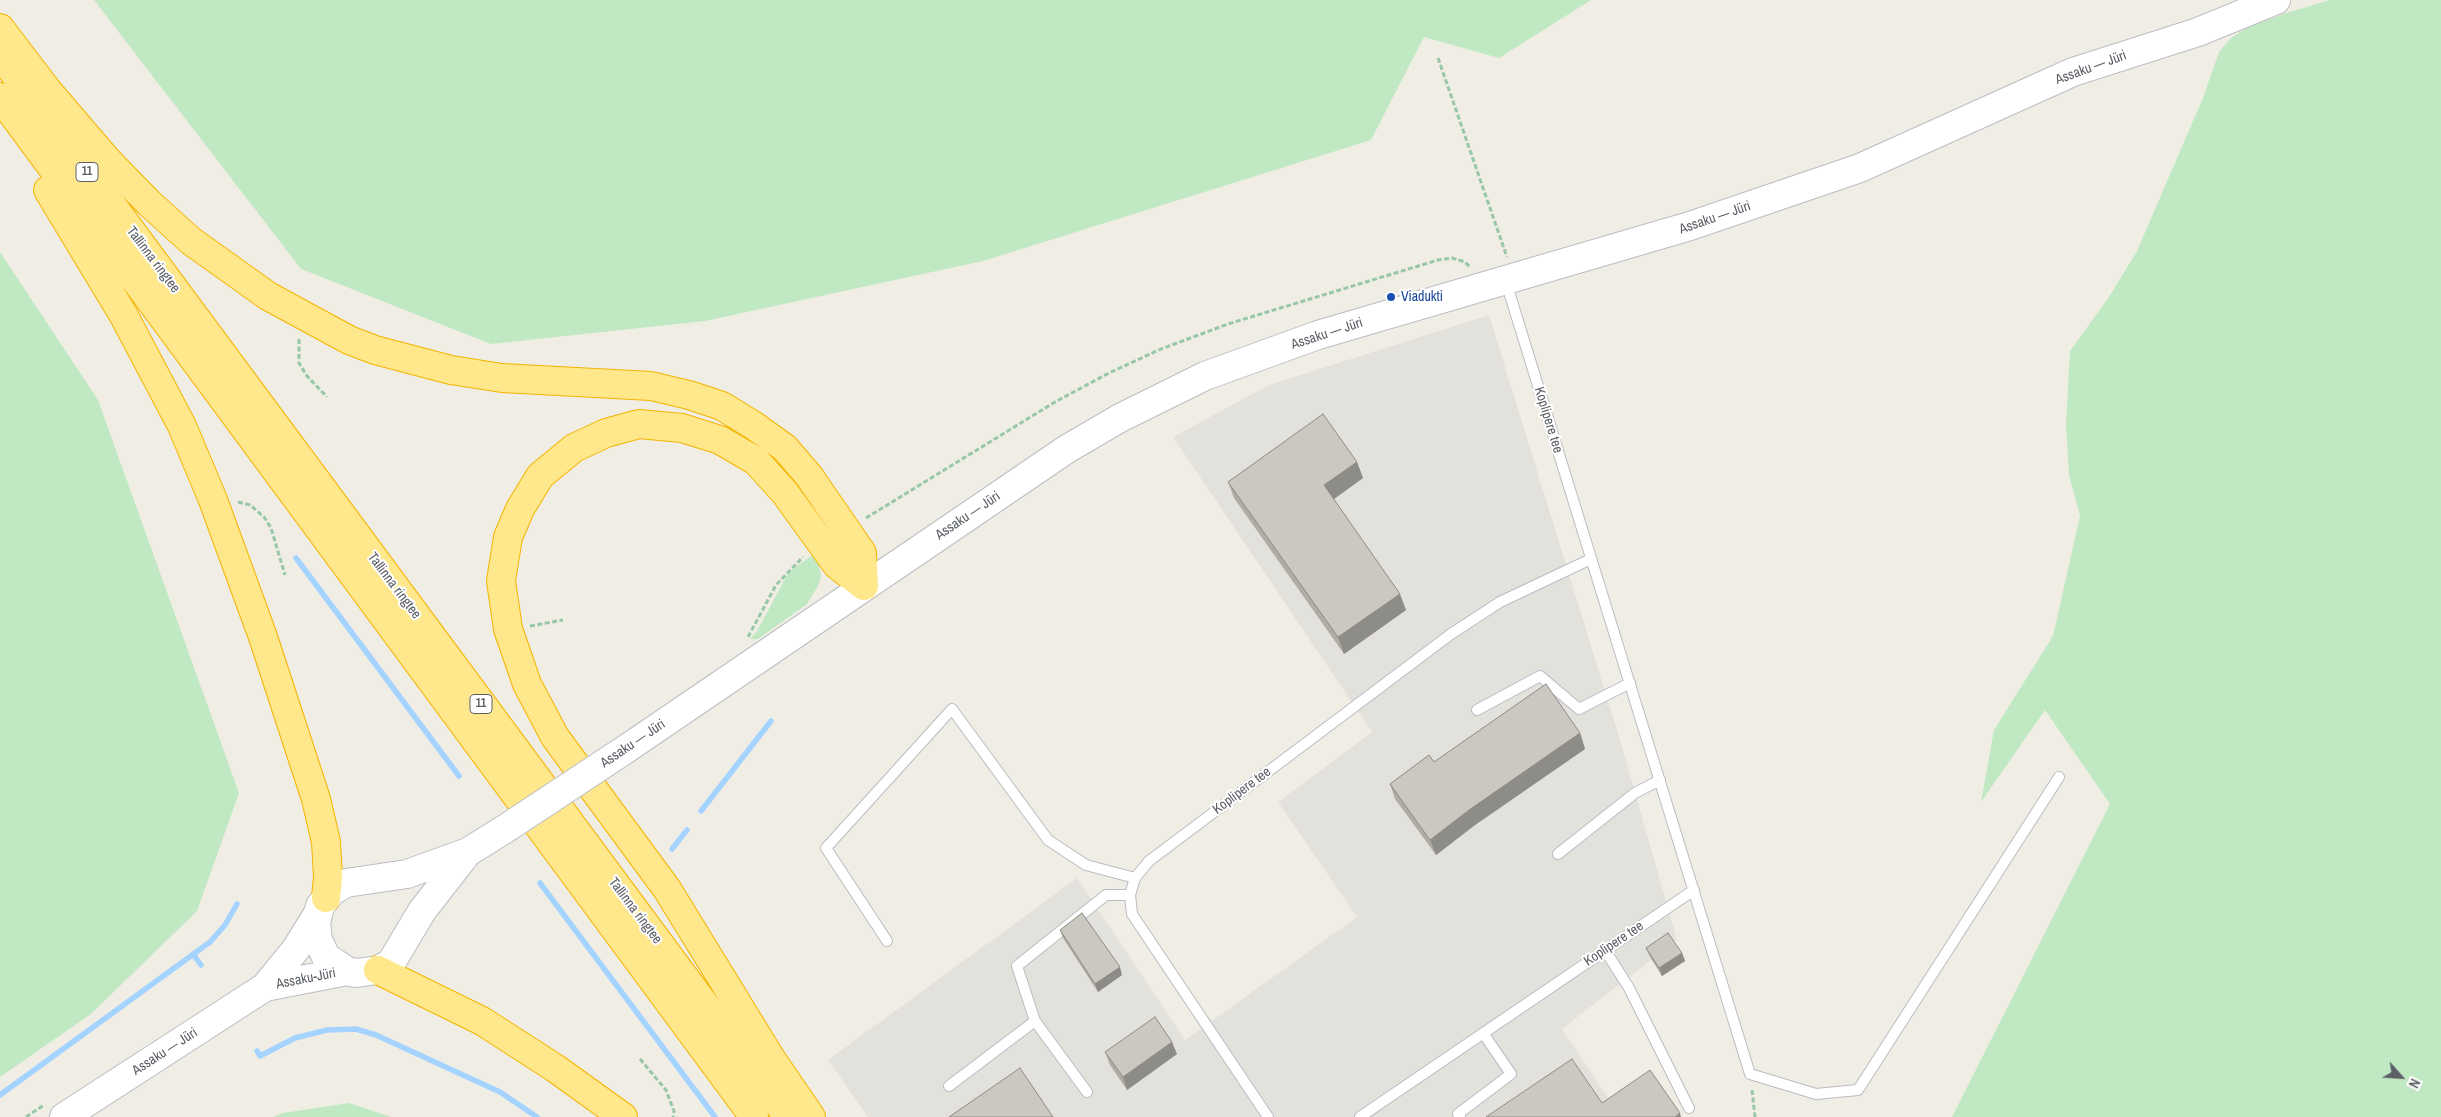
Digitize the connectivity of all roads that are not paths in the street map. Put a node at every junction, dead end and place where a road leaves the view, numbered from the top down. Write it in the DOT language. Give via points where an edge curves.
graph roads {
  1 [pos="2276,0"];
  2 [pos="0,28"];
  3 [pos="0,54"];
  4 [pos="0,97"];
  5 [pos="0,124"];
  6 [pos="1502,282"];
  7 [pos="1591,559"];
  8 [pos="864,586"];
  9 [pos="1630,683"];
  10 [pos="1477,710"];
  11 [pos="2059,777"];
  12 [pos="1660,780"];
  13 [pos="468,852"];
  14 [pos="1558,854"];
  15 [pos="1135,878"];
  16 [pos="1694,890"];
  17 [pos="1130,895"];
  18 [pos="322,906"];
  19 [pos="887,941"];
  20 [pos="1605,950"];
  21 [pos="378,970"];
  22 [pos="347,971"];
  23 [pos="265,987"];
  24 [pos="1035,1021"];
  25 [pos="1482,1033"];
  26 [pos="949,1086"];
  27 [pos="1087,1092"];
  28 [pos="1689,1108"];
  29 [pos="57,1109"];
  30 [pos="623,1117"];
  31 [pos="754,1117"];
  32 [pos="788,1117"];
  33 [pos="812,1117"];
  34 [pos="1268,1117"];
  35 [pos="1360,1117"];
  36 [pos="1460,1117"];
  1 -- 6 [label="street, Assaku — Jüri" via="2236,11 2198,32 2073,72 1860,168 1690,226"];
  2 -- 8 [label="highway" via="108,161 191,241 233,273 308,318 375,350 450,370 502,378 651,386 722,406 785,448 810,476 862,554"];
  3 -- 32 [label="highway, Tallinna ringtee / 11"];
  4 -- 31 [label="highway, Tallinna ringtee / 11"];
  5 -- 18 [label="highway" via="58,203 124,316 182,426 213,500 316,799 326,842 328,877"];
  6 -- 7 [label="lane, Koplipere tee"];
  6 -- 8 [label="street, Assaku — Jüri" via="1318,335 1205,376 1120,418 1067,449"];
  7 -- 9 [label="lane, Koplipere tee"];
  7 -- 15 [label="lane, Koplipere tee" via="1500,602 1451,634 1150,861"];
  8 -- 13 [label="street, Assaku — Jüri, bridge" via="626,749"];
  8 -- 33 [label="highway" via="837,565 786,493 756,461 720,440 692,431 639,424 574,448 540,476 508,537 501,581 508,630 526,684 555,736 668,889 772,1060"];
  9 -- 10 [label="lane" via="1579,709 1540,676"];
  9 -- 12 [label="lane, Koplipere tee"];
  11 -- 16 [label="lane, Koplipere tee" via="1858,1090 1816,1094 1750,1074"];
  12 -- 14 [label="lane" via="1635,793"];
  12 -- 16 [label="lane, Koplipere tee"];
  13 -- 18 [label="street, Assaku — Jüri" via="407,874 346,883"];
  13 -- 21 [label="street, Assaku — Jüri" via="422,911 391,963"];
  15 -- 17 [label="lane, Koplipere tee"];
  15 -- 19 [label="lane" via="1086,865 1048,840 952,709 826,848"];
  16 -- 20 [label="lane, Koplipere tee"];
  17 -- 24 [label="lane" via="1106,895 1016,966"];
  17 -- 34 [label="lane, Koplipere tee" via="1132,914"];
  18 -- 22 [label="street" via="316,932 321,949 333,963"];
  18 -- 23 [label="street, Assaku-Jüri" via="296,950"];
  20 -- 25 [label="lane, Koplipere tee"];
  20 -- 28 [label="lane" via="1629,988"];
  21 -- 22 [label="street" via="366,973"];
  21 -- 30 [label="highway" via="482,1021 556,1068"];
  22 -- 23 [label="street, Assaku-Jüri"];
  23 -- 29 [label="street, Assaku — Jüri"];
  24 -- 26 [label="lane"];
  24 -- 27 [label="lane"];
  25 -- 35 [label="lane, Koplipere tee"];
  25 -- 36 [label="lane" via="1511,1074 1458,1114"];
}
